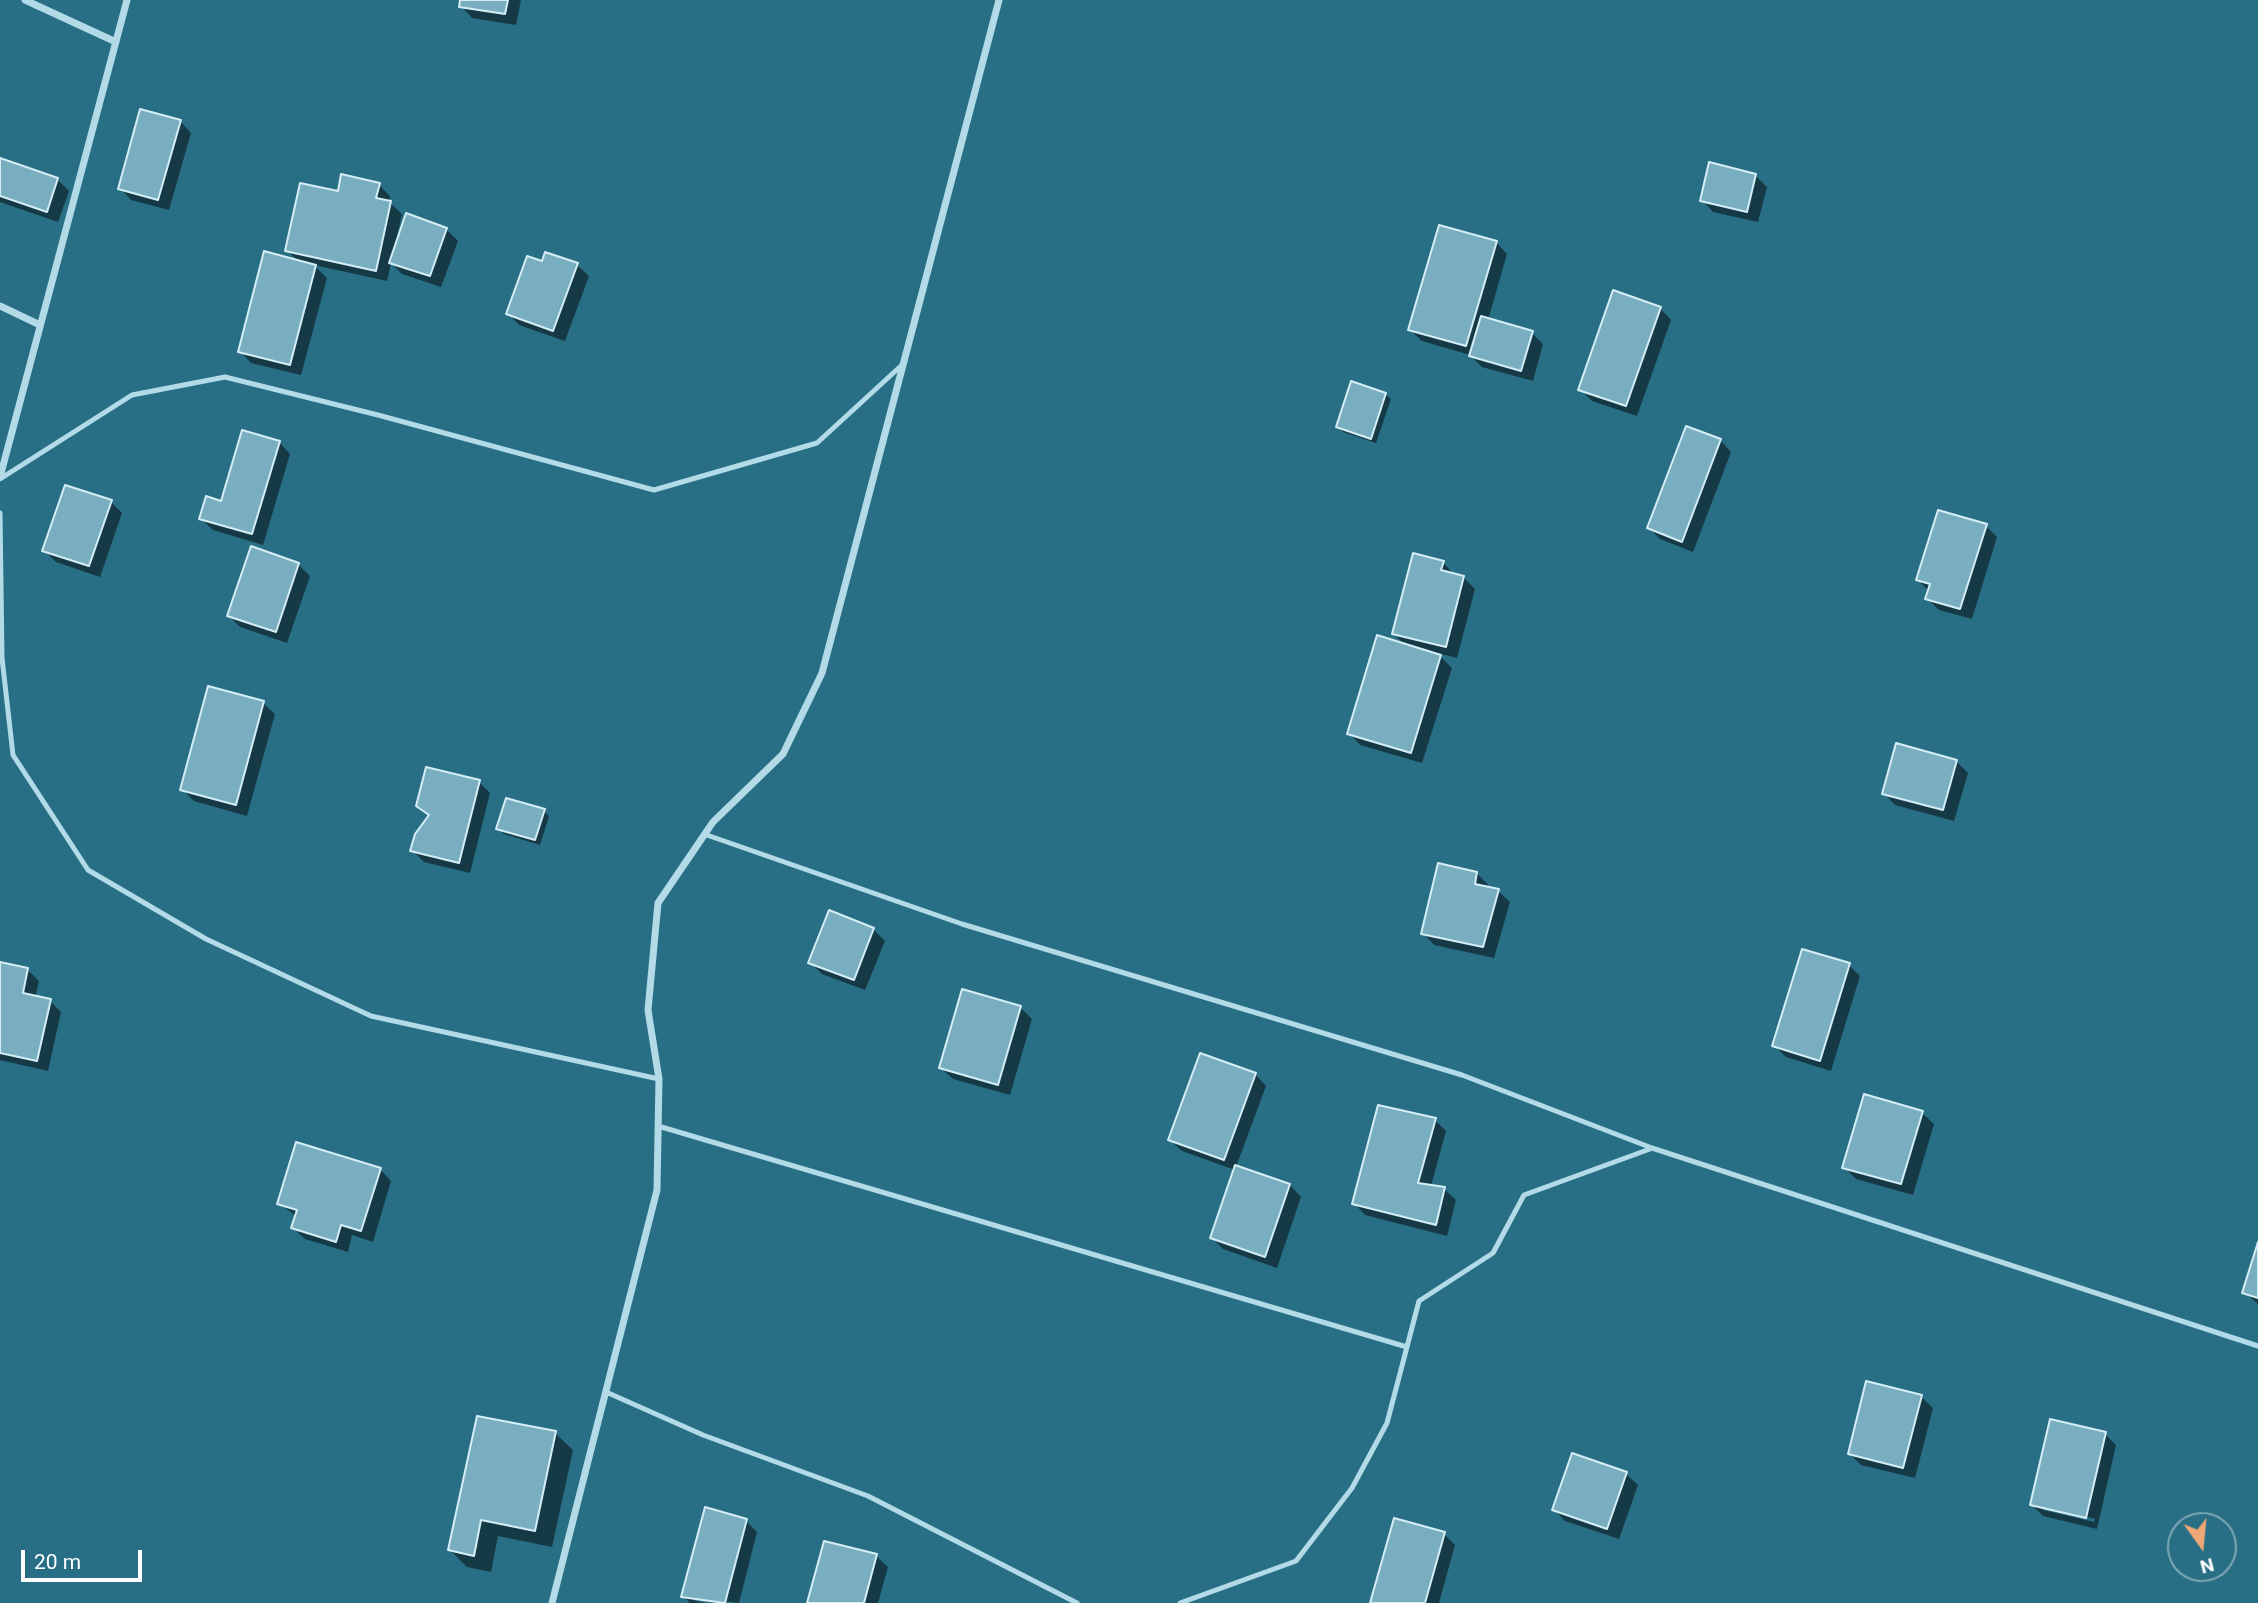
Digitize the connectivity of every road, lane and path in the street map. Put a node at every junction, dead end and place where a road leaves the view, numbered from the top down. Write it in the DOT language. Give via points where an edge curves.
graph roads {
  1 [pos="25,0"];
  2 [pos="127,0"];
  3 [pos="999,0"];
  4 [pos="116,42"];
  5 [pos="0,306"];
  6 [pos="40,325"];
  7 [pos="905,362"];
  8 [pos="0,478"];
  9 [pos="0,513"];
  10 [pos="704,834"];
  11 [pos="659,1079"];
  12 [pos="658,1126"];
  13 [pos="1651,1148"];
  14 [pos="2258,1346"];
  15 [pos="1407,1347"];
  16 [pos="606,1392"];
  17 [pos="552,1603"];
  18 [pos="1077,1603"];
  19 [pos="1180,1603"];
  1 -- 4 [label="street"];
  2 -- 4 [label="street"];
  3 -- 7 [label="street"];
  4 -- 6 [label="street"];
  5 -- 6 [label="street"];
  6 -- 8 [label="street"];
  7 -- 8 [label="lane" via="817,443 654,491 225,377 132,395"];
  7 -- 10 [label="street" via="822,673 783,754"];
  9 -- 11 [label="lane" via="2,658 13,755 88,870 206,939 371,1016"];
  10 -- 11 [label="street" via="658,903 648,1010"];
  10 -- 13 [label="lane" via="962,924 1462,1075"];
  11 -- 12 [label="street"];
  12 -- 15 [label="lane"];
  12 -- 16 [label="street" via="657,1190"];
  13 -- 14 [label="lane"];
  13 -- 15 [label="lane" via="1524,1195 1493,1253 1419,1301"];
  15 -- 19 [label="lane" via="1387,1423 1352,1488 1296,1561"];
  16 -- 17 [label="street"];
  16 -- 18 [label="lane" via="703,1435 868,1496"];
}
